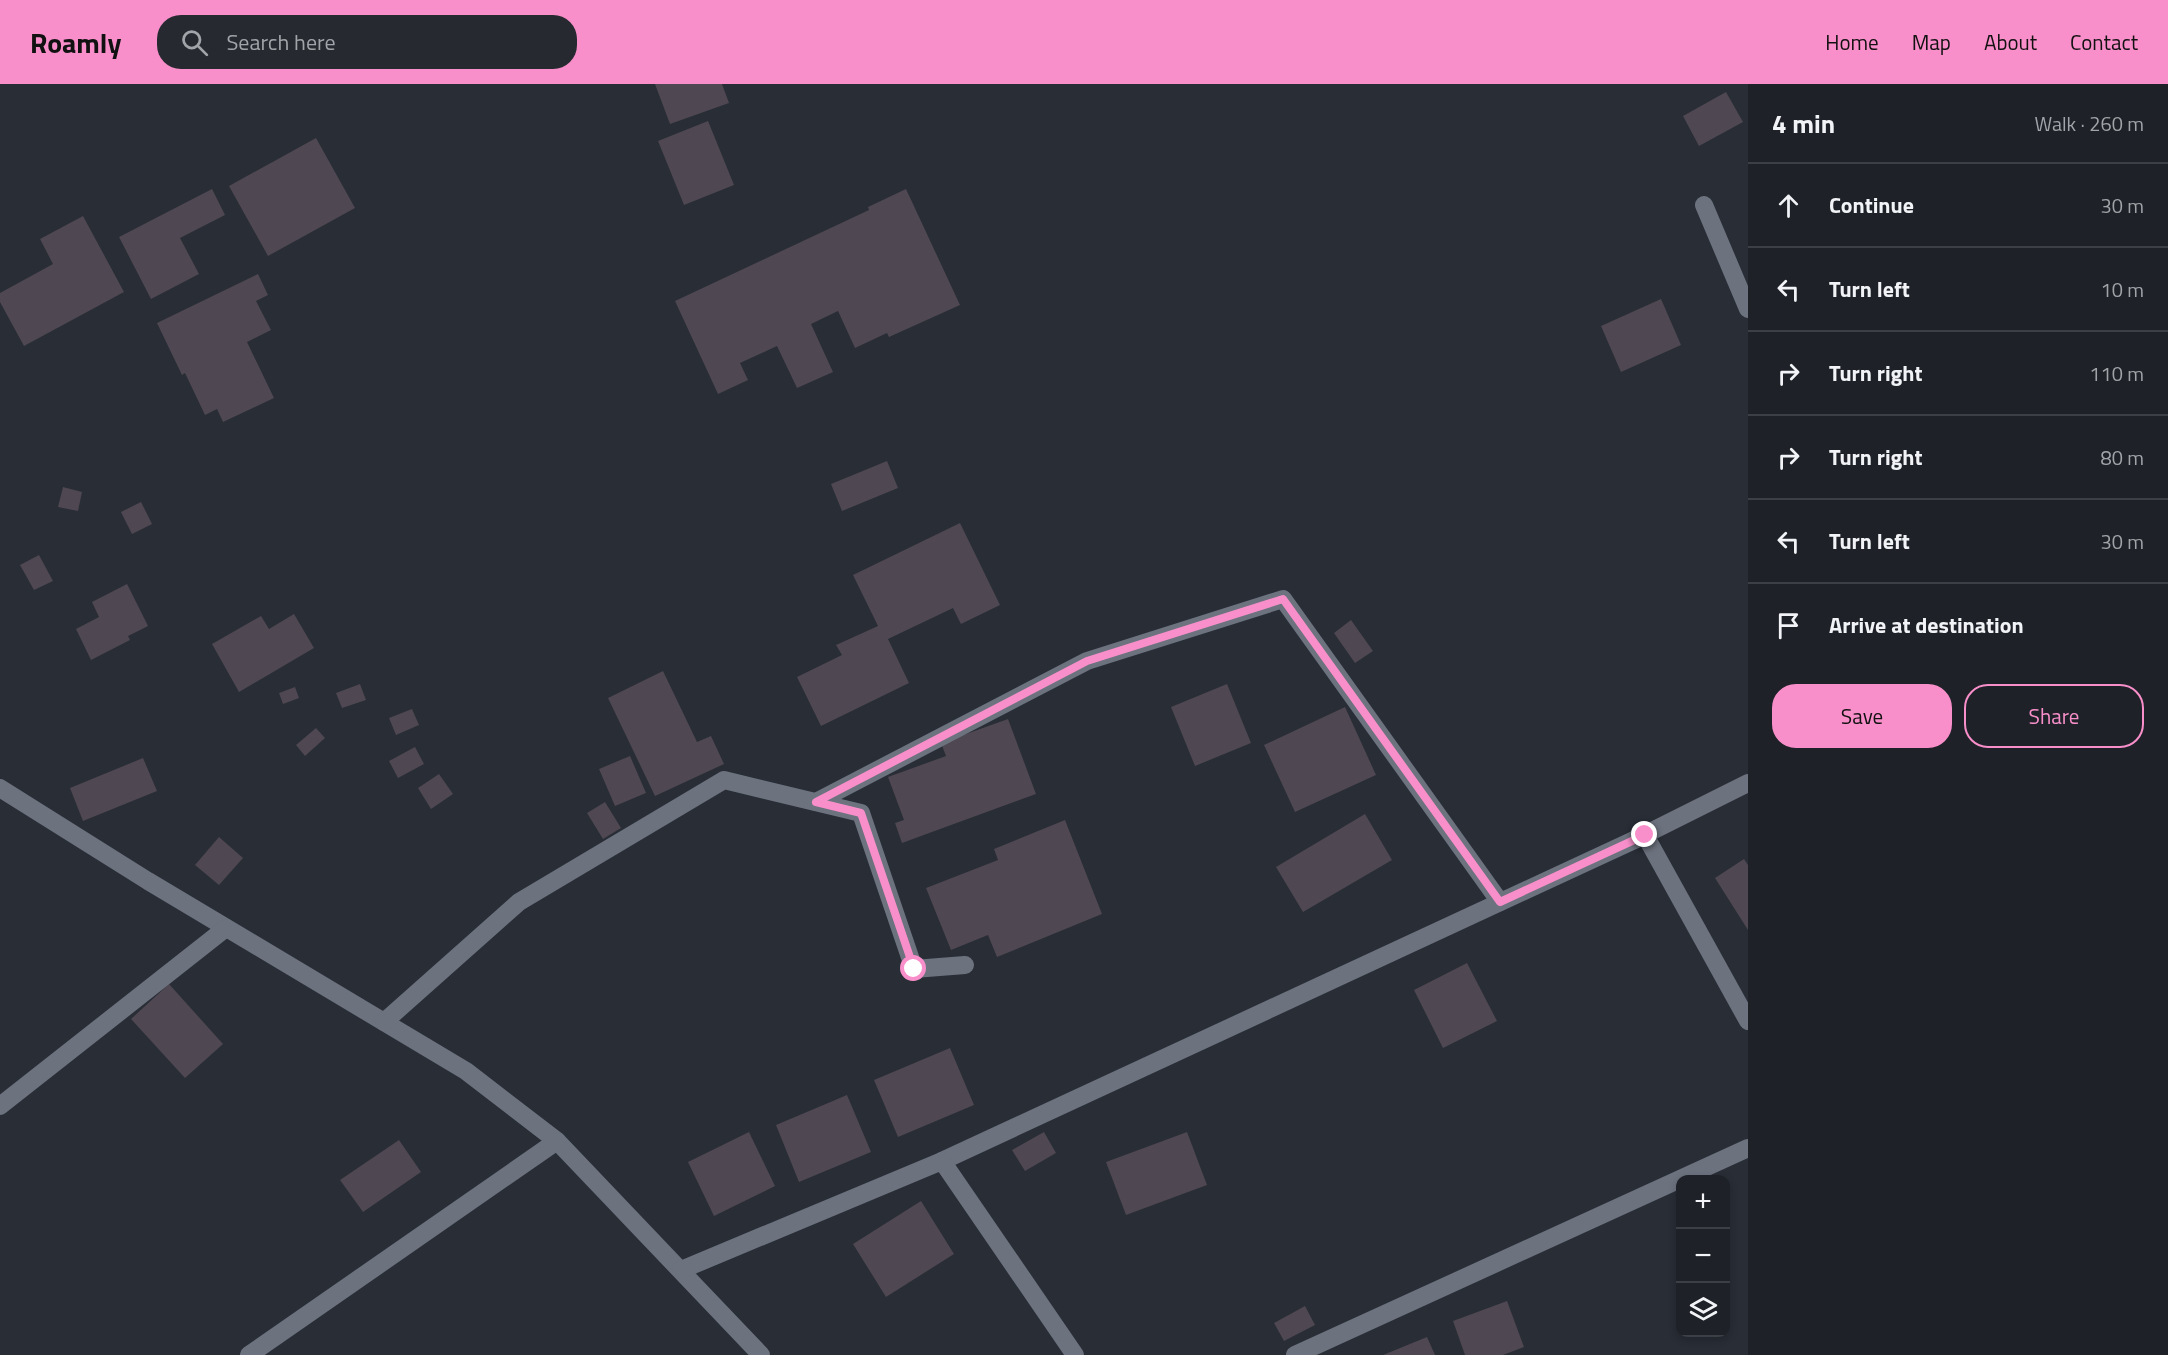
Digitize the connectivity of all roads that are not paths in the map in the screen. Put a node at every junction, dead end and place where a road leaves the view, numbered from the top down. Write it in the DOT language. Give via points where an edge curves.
graph roads {
  1 [pos="1704,205"];
  2 [pos="1748,309"];
  3 [pos="1748,783"];
  4 [pos="0,788"];
  5 [pos="816,802"];
  6 [pos="1618,848"];
  7 [pos="1500,902"];
  8 [pos="226,928"];
  9 [pos="965,965"];
  10 [pos="1748,1021"];
  11 [pos="384,1022"];
  12 [pos="0,1106"];
  13 [pos="557,1141"];
  14 [pos="1748,1148"];
  15 [pos="942,1161"];
  16 [pos="681,1270"];
  17 [pos="249,1355"];
  18 [pos="760,1355"];
  19 [pos="1075,1355"];
  20 [pos="1295,1355"];
  1 -- 2 [label="street"];
  3 -- 6 [label="street"];
  4 -- 8 [label="street"];
  5 -- 7 [label="street" via="1087,661 1283,599"];
  5 -- 9 [label="street" via="861,813 914,969"];
  5 -- 11 [label="street" via="724,780 519,902"];
  6 -- 7 [label="street"];
  6 -- 10 [label="street" via="1645,835"];
  7 -- 15 [label="street"];
  8 -- 11 [label="street"];
  8 -- 12 [label="street"];
  11 -- 13 [label="street" via="466,1071"];
  13 -- 16 [label="street"];
  13 -- 17 [label="street"];
  14 -- 20 [label="street"];
  15 -- 16 [label="street"];
  15 -- 19 [label="street"];
  16 -- 18 [label="street"];
}
